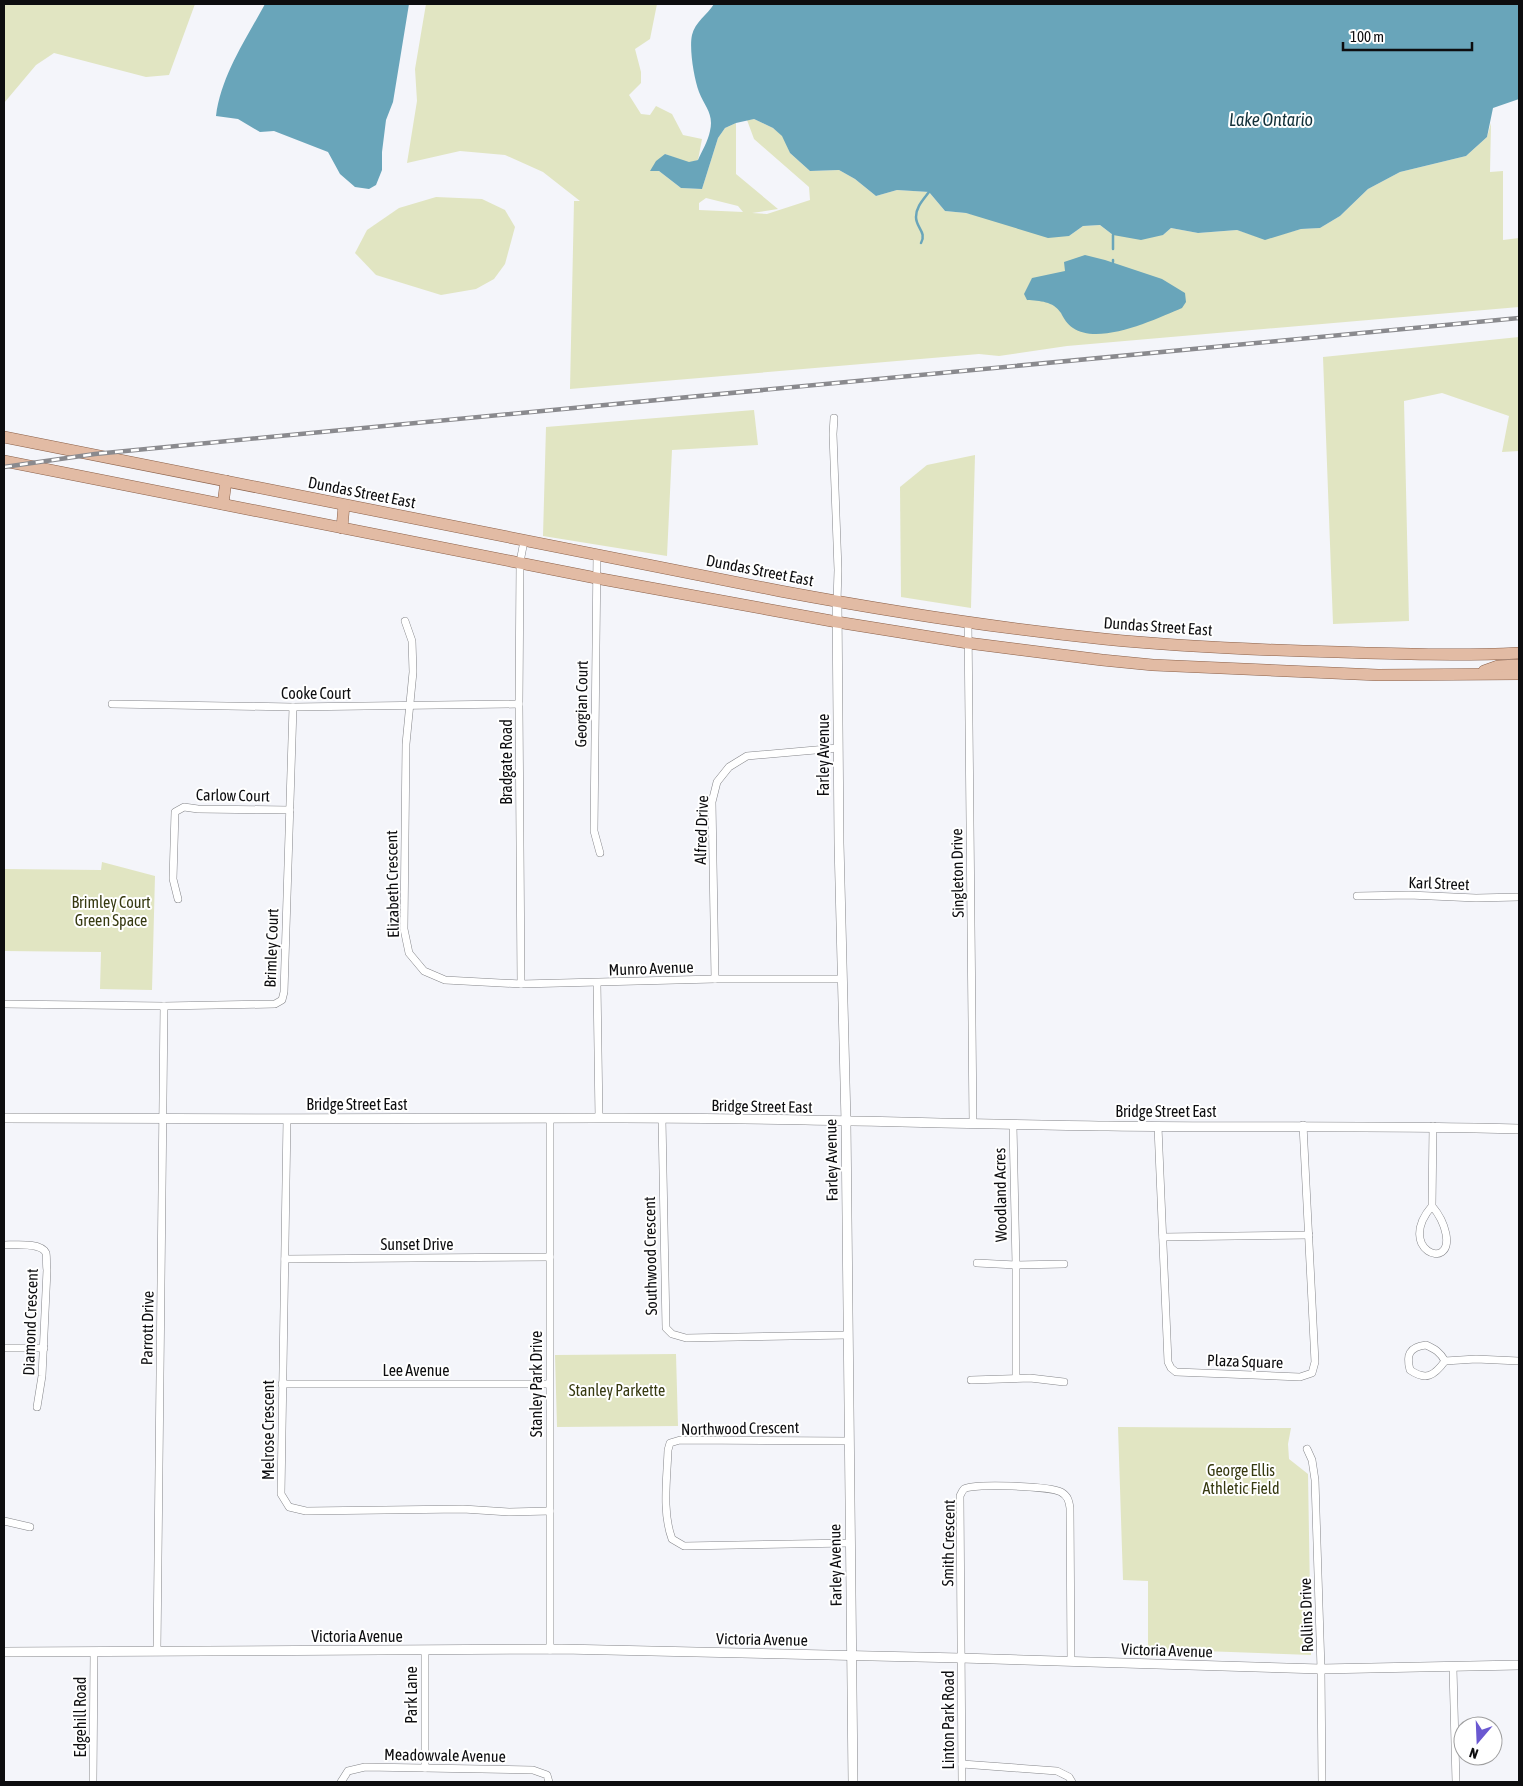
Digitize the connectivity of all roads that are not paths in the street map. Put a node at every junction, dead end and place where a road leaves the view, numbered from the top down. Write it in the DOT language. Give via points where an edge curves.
graph roads {
  1 [pos="834,418"];
  2 [pos="4,437"];
  3 [pos="4,461"];
  4 [pos="226,481"];
  5 [pos="223,504"];
  6 [pos="344,505"];
  7 [pos="342,528"];
  8 [pos="524,541"];
  9 [pos="597,554"];
  10 [pos="520,562"];
  11 [pos="596,578"];
  12 [pos="780,591"];
  13 [pos="837,602"];
  14 [pos="776,612"];
  15 [pos="405,621"];
  16 [pos="837,622"];
  17 [pos="968,622"];
  18 [pos="968,643"];
  19 [pos="1519,653"];
  20 [pos="1519,665"];
  21 [pos="1519,674"];
  22 [pos="1475,675"];
  23 [pos="112,704"];
  24 [pos="519,704"];
  25 [pos="410,706"];
  26 [pos="293,707"];
  27 [pos="838,748"];
  28 [pos="290,810"];
  29 [pos="600,853"];
  30 [pos="1357,896"];
  31 [pos="1519,897"];
  32 [pos="178,899"];
  33 [pos="715,979"];
  34 [pos="842,979"];
  35 [pos="596,983"];
  36 [pos="521,984"];
  37 [pos="4,1004"];
  38 [pos="164,1006"];
  39 [pos="4,1118"];
  40 [pos="599,1118"];
  41 [pos="164,1119"];
  42 [pos="287,1119"];
  43 [pos="550,1119"];
  44 [pos="662,1119"];
  45 [pos="846,1122"];
  46 [pos="973,1124"];
  47 [pos="1013,1125"];
  48 [pos="1303,1125"];
  49 [pos="1158,1126"];
  50 [pos="1433,1126"];
  51 [pos="1519,1130"];
  52 [pos="1432,1206"];
  53 [pos="1309,1235"];
  54 [pos="1163,1237"];
  55 [pos="4,1245"];
  56 [pos="550,1257"];
  57 [pos="285,1259"];
  58 [pos="978,1263"];
  59 [pos="1064,1264"];
  60 [pos="1016,1265"];
  61 [pos="848,1335"];
  62 [pos="4,1348"];
  63 [pos="44,1348"];
  64 [pos="1444,1361"];
  65 [pos="1519,1361"];
  66 [pos="1016,1378"];
  67 [pos="971,1380"];
  68 [pos="1064,1382"];
  69 [pos="282,1384"];
  70 [pos="549,1384"];
  71 [pos="37,1407"];
  72 [pos="848,1441"];
  73 [pos="1307,1449"];
  74 [pos="550,1511"];
  75 [pos="4,1521"];
  76 [pos="30,1527"];
  77 [pos="850,1542"];
  78 [pos="550,1650"];
  79 [pos="157,1651"];
  80 [pos="425,1651"];
  81 [pos="4,1652"];
  82 [pos="94,1652"];
  83 [pos="851,1656"];
  84 [pos="961,1658"];
  85 [pos="1071,1661"];
  86 [pos="1519,1665"];
  87 [pos="1453,1668"];
  88 [pos="1321,1670"];
  89 [pos="962,1764"];
  90 [pos="425,1768"];
  91 [pos="93,1782"];
  92 [pos="341,1782"];
  93 [pos="549,1782"];
  94 [pos="852,1782"];
  95 [pos="962,1782"];
  96 [pos="1072,1782"];
  97 [pos="1322,1782"];
  98 [pos="1456,1782"];
  1 -- 13 [label="street, Farley Avenue"];
  2 -- 4 [label="main road, Dundas Street East"];
  3 -- 5 [label="main road"];
  4 -- 5 [label="main road"];
  4 -- 6 [label="main road, Dundas Street East"];
  5 -- 7 [label="main road"];
  6 -- 7 [label="main road"];
  6 -- 8 [label="main road, Dundas Street East"];
  7 -- 10 [label="main road"];
  8 -- 9 [label="main road, Dundas Street East"];
  8 -- 10 [label="street, Bradgate Road"];
  9 -- 11 [label="street, Georgian Court"];
  9 -- 12 [label="main road, Dundas Street East"];
  10 -- 11 [label="main road"];
  10 -- 24 [label="street, Bradgate Road"];
  11 -- 14 [label="main road"];
  11 -- 29 [label="street, Georgian Court" via="594,831"];
  12 -- 13 [label="main road, Dundas Street East"];
  12 -- 14 [label="main road"];
  13 -- 16 [label="street, Farley Avenue"];
  13 -- 17 [label="main road, Dundas Street East"];
  14 -- 16 [label="main road"];
  15 -- 25 [label="street, Elizabeth Crescent" via="413,651"];
  16 -- 18 [label="main road"];
  16 -- 27 [label="street, Farley Avenue"];
  17 -- 18 [label="street, Singleton Drive"];
  17 -- 19 [label="main road, Dundas Street East" via="1104,639 1257,649"];
  18 -- 22 [label="main road" via="1153,665 1378,675"];
  18 -- 46 [label="street, Singleton Drive"];
  20 -- 22 [label="main road" via="1498,666"];
  21 -- 22 [label="main road"];
  23 -- 26 [label="street, Cooke Court"];
  24 -- 25 [label="street, Cooke Court"];
  24 -- 36 [label="street, Bradgate Road"];
  25 -- 26 [label="street, Cooke Court"];
  25 -- 36 [label="street, Elizabeth Crescent" via="406,744 403,902 409,953 424,971 445,980"];
  26 -- 28 [label="street, Brimley Court"];
  27 -- 33 [label="street, Alfred Drive" via="747,756 729,767 717,782 712,802"];
  27 -- 34 [label="street, Farley Avenue"];
  28 -- 32 [label="street, Carlow Court" via="184,807 175,812 173,879"];
  28 -- 38 [label="street, Brimley Court" via="282,1000 275,1004"];
  30 -- 31 [label="street, Karl Street"];
  33 -- 34 [label="street, Munro Avenue"];
  33 -- 35 [label="street, Munro Avenue"];
  34 -- 45 [label="street, Farley Avenue"];
  35 -- 36 [label="street, Elizabeth Crescent"];
  35 -- 40 [label="street, Munro Avenue"];
  37 -- 38 [label="street, Brimley Court"];
  38 -- 41 [label="street, Parrott Drive"];
  39 -- 41 [label="street, Bridge Street East"];
  40 -- 43 [label="street, Bridge Street East"];
  40 -- 44 [label="street, Bridge Street East"];
  41 -- 42 [label="street, Bridge Street East"];
  41 -- 79 [label="street, Parrott Drive"];
  42 -- 43 [label="street, Bridge Street East"];
  42 -- 57 [label="street, Melrose Crescent"];
  43 -- 56 [label="street, Stanley Park Drive"];
  44 -- 45 [label="street, Bridge Street East"];
  44 -- 61 [label="street, Southwood Crescent" via="666,1328 672,1334 686,1338"];
  45 -- 46 [label="street, Bridge Street East"];
  45 -- 61 [label="street, Farley Avenue"];
  46 -- 47 [label="street, Bridge Street East"];
  47 -- 49 [label="street, Bridge Street East"];
  47 -- 60 [label="street, Woodland Acres"];
  48 -- 49 [label="street, Bridge Street East"];
  48 -- 50 [label="street, Bridge Street East"];
  48 -- 53 [label="street, Plaza Square"];
  49 -- 54 [label="street, Plaza Square"];
  50 -- 51 [label="street, Bridge Street East"];
  50 -- 52 [label="street"];
  52 -- 52 [label="street" via="1421,1224 1419,1236 1427,1252 1438,1254 1446,1247 1446,1231"];
  53 -- 54 [label="street"];
  53 -- 54 [label="street, Plaza Square" via="1315,1362 1312,1373 1300,1377 1176,1372 1171,1368 1168,1362"];
  55 -- 63 [label="street, Diamond Crescent" via="36,1245 46,1253"];
  56 -- 57 [label="street, Sunset Drive"];
  56 -- 70 [label="street, Stanley Park Drive"];
  57 -- 69 [label="street, Melrose Crescent"];
  58 -- 60 [label="street, Woodland Acres"];
  59 -- 60 [label="street, Woodland Acres"];
  60 -- 66 [label="street, Woodland Acres"];
  61 -- 72 [label="street, Farley Avenue"];
  62 -- 63 [label="street"];
  63 -- 71 [label="street, Diamond Crescent"];
  64 -- 64 [label="street" via="1442,1354 1426,1345 1412,1349 1408,1364 1410,1370 1424,1377 1437,1371"];
  64 -- 65 [label="street"];
  66 -- 67 [label="street"];
  66 -- 68 [label="street"];
  69 -- 70 [label="street, Lee Avenue"];
  69 -- 74 [label="street, Melrose Crescent" via="282,1494 289,1508 306,1511"];
  70 -- 74 [label="street, Stanley Park Drive"];
  72 -- 77 [label="street, Farley Avenue"];
  72 -- 77 [label="street, Northwood Crescent" via="680,1440 670,1443 666,1506 667,1526 672,1539 684,1546"];
  73 -- 88 [label="street, Rollins Drive" via="1315,1480"];
  74 -- 78 [label="street, Stanley Park Drive"];
  75 -- 76 [label="street"];
  77 -- 83 [label="street, Farley Avenue"];
  78 -- 80 [label="street, Victoria Avenue"];
  78 -- 83 [label="street, Victoria Avenue"];
  79 -- 80 [label="street, Victoria Avenue"];
  79 -- 82 [label="street, Victoria Avenue"];
  80 -- 90 [label="street, Park Lane"];
  81 -- 82 [label="street, Victoria Avenue"];
  82 -- 91 [label="street, Edgehill Road"];
  83 -- 84 [label="street, Victoria Avenue"];
  83 -- 94 [label="street, Farley Avenue"];
  84 -- 85 [label="street, Victoria Avenue"];
  84 -- 85 [label="street, Smith Crescent" via="960,1496 964,1489 973,1486 1019,1486 1060,1491 1068,1498"];
  84 -- 89 [label="street, Linton Park Road"];
  85 -- 88 [label="street, Victoria Avenue"];
  86 -- 87 [label="street, Victoria Avenue"];
  87 -- 88 [label="street, Victoria Avenue"];
  87 -- 98 [label="street"];
  88 -- 97 [label="street, Rollins Drive"];
  89 -- 95 [label="street, Linton Park Road"];
  89 -- 96 [label="street" via="1057,1771"];
  90 -- 92 [label="street, Meadowvale Avenue" via="365,1767 348,1772"];
  90 -- 93 [label="street, Meadowvale Avenue" via="532,1770 547,1776"];
}
